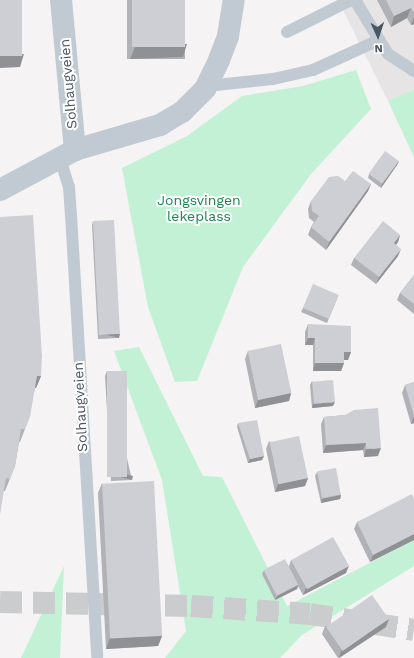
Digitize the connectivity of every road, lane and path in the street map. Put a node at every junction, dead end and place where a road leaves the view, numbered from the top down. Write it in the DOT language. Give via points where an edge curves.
graph roads {
  1 [pos="61,0"];
  2 [pos="234,0"];
  3 [pos="351,0"];
  4 [pos="355,0"];
  5 [pos="287,32"];
  6 [pos="377,41"];
  7 [pos="414,71"];
  8 [pos="207,86"];
  9 [pos="67,154"];
  10 [pos="0,190"];
  11 [pos="97,656"];
  1 -- 9 [label="street, Solhaugveien"];
  2 -- 8 [label="street" via="228,36"];
  3 -- 5 [label="lane"];
  4 -- 6 [label="lane"];
  6 -- 7 [label="lane" via="388,54"];
  6 -- 8 [label="lane" via="313,70 273,79"];
  8 -- 9 [label="street" via="182,112 160,125"];
  9 -- 10 [label="street"];
  9 -- 11 [label="lane, Solhaugveien"];
}
